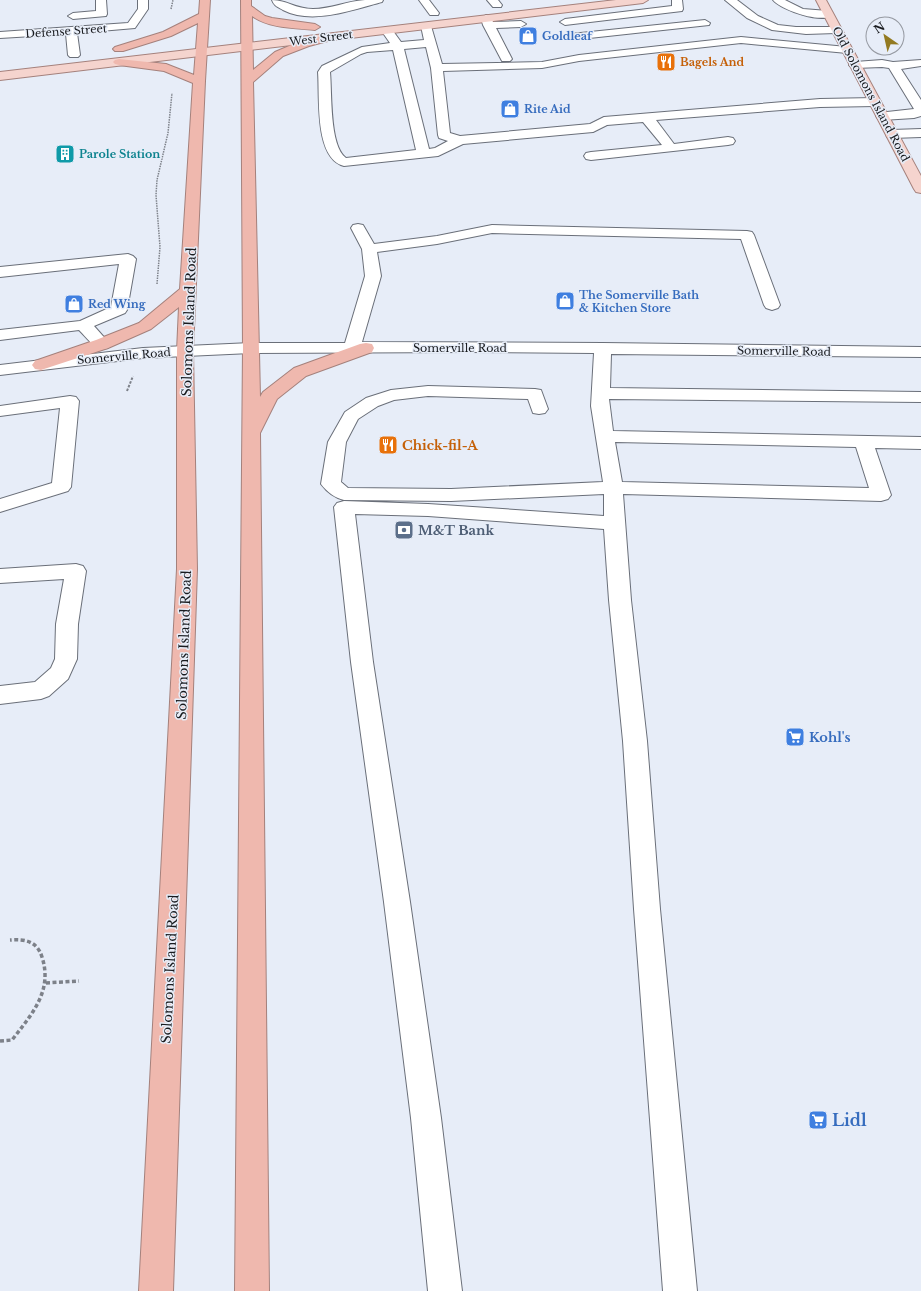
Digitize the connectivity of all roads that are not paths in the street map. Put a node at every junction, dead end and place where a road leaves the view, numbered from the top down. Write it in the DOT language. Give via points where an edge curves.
graph roads {
  1 [pos="101,0"];
  2 [pos="143,0"];
  3 [pos="205,0"];
  4 [pos="277,0"];
  5 [pos="424,0"];
  6 [pos="593,0"];
  7 [pos="643,0"];
  8 [pos="734,0"];
  9 [pos="778,0"];
  10 [pos="821,0"];
  11 [pos="372,3"];
  12 [pos="246,4"];
  13 [pos="678,5"];
  14 [pos="559,10"];
  15 [pos="437,12"];
  16 [pos="420,14"];
  17 [pos="828,14"];
  18 [pos="203,16"];
  19 [pos="64,17"];
  20 [pos="43,19"];
  21 [pos="487,22"];
  22 [pos="565,22"];
  23 [pos="521,24"];
  24 [pos="319,26"];
  25 [pos="426,26"];
  26 [pos="713,26"];
  27 [pos="71,30"];
  28 [pos="388,30"];
  29 [pos="836,30"];
  30 [pos="44,32"];
  31 [pos="269,32"];
  32 [pos="0,35"];
  33 [pos="335,36"];
  34 [pos="571,37"];
  35 [pos="216,38"];
  36 [pos="246,38"];
  37 [pos="741,40"];
  38 [pos="188,42"];
  39 [pos="173,43"];
  40 [pos="431,43"];
  41 [pos="397,45"];
  42 [pos="201,46"];
  43 [pos="119,50"];
  44 [pos="847,50"];
  45 [pos="104,51"];
  46 [pos="74,55"];
  47 [pos="579,58"];
  48 [pos="506,59"];
  49 [pos="119,62"];
  50 [pos="921,62"];
  51 [pos="855,65"];
  52 [pos="893,66"];
  53 [pos="437,68"];
  54 [pos="0,76"];
  55 [pos="199,81"];
  56 [pos="246,82"];
  57 [pos="875,102"];
  58 [pos="921,111"];
  59 [pos="882,116"];
  60 [pos="647,118"];
  61 [pos="921,133"];
  62 [pos="892,134"];
  63 [pos="460,140"];
  64 [pos="728,141"];
  65 [pos="671,148"];
  66 [pos="424,154"];
  67 [pos="591,156"];
  68 [pos="917,174"];
  69 [pos="921,189"];
  70 [pos="358,228"];
  71 [pos="369,249"];
  72 [pos="0,272"];
  73 [pos="189,290"];
  74 [pos="772,305"];
  75 [pos="83,325"];
  76 [pos="0,335"];
  77 [pos="102,344"];
  78 [pos="251,348"];
  79 [pos="359,348"];
  80 [pos="603,348"];
  81 [pos="185,351"];
  82 [pos="921,352"];
  83 [pos="40,365"];
  84 [pos="0,370"];
  85 [pos="601,393"];
  86 [pos="921,397"];
  87 [pos="539,409"];
  88 [pos="0,412"];
  89 [pos="251,435"];
  90 [pos="605,436"];
  91 [pos="864,442"];
  92 [pos="921,443"];
  93 [pos="613,488"];
  94 [pos="0,506"];
  95 [pos="614,523"];
  96 [pos="0,576"];
  97 [pos="0,695"];
  98 [pos="156,1291"];
  99 [pos="252,1291"];
  100 [pos="444,1291"];
  101 [pos="680,1291"];
  1 -- 19 [label="street" via="102,14"];
  2 -- 27 [label="street, Defense Street" via="143,9 131,26"];
  3 -- 18 [label="highway, Solomons Island Road"];
  4 -- 11 [label="street" via="284,7 305,13"];
  5 -- 15 [label="street"];
  6 -- 14 [label="main road"];
  7 -- 14 [label="main road, West Street"];
  8 -- 29 [label="street" via="758,21 767,24 790,30"];
  9 -- 17 [label="street" via="799,12"];
  10 -- 17 [label="main road, Old Solomons Island Road"];
  12 -- 24 [label="highway" via="261,18"];
  12 -- 36 [label="highway"];
  13 -- 22 [label="street"];
  13 -- 26 [label="street"];
  14 -- 21 [label="main road, West Street"];
  14 -- 22 [label="street"];
  15 -- 16 [label="main road"];
  17 -- 29 [label="main road, Old Solomons Island Road"];
  18 -- 42 [label="highway, Solomons Island Road"];
  18 -- 43 [label="highway" via="167,34"];
  20 -- 30 [label="street"];
  21 -- 23 [label="street"];
  21 -- 25 [label="main road, West Street"];
  21 -- 48 [label="street"];
  22 -- 34 [label="street"];
  24 -- 31 [label="main road, West Street"];
  25 -- 28 [label="main road, West Street"];
  25 -- 40 [label="street"];
  26 -- 34 [label="street"];
  26 -- 37 [label="street"];
  27 -- 30 [label="street, Defense Street"];
  27 -- 46 [label="street"];
  28 -- 33 [label="main road, West Street"];
  28 -- 41 [label="street"];
  29 -- 44 [label="main road, Old Solomons Island Road"];
  30 -- 32 [label="street, Defense Street"];
  33 -- 36 [label="main road, West Street"];
  33 -- 56 [label="highway" via="306,43 279,54"];
  34 -- 47 [label="street"];
  35 -- 42 [label="main road, West Street"];
  36 -- 42 [label="main road, West Street"];
  36 -- 56 [label="highway"];
  37 -- 44 [label="street"];
  37 -- 47 [label="street"];
  38 -- 42 [label="main road, West Street"];
  39 -- 43 [label="main road"];
  40 -- 41 [label="street"];
  40 -- 53 [label="street"];
  41 -- 66 [label="street"];
  41 -- 66 [label="street" via="366,49 326,68 324,72 328,136 338,160 344,162"];
  42 -- 49 [label="main road, West Street"];
  42 -- 55 [label="highway, Solomons Island Road"];
  43 -- 45 [label="main road"];
  44 -- 51 [label="main road, Old Solomons Island Road"];
  47 -- 53 [label="street" via="542,65"];
  49 -- 54 [label="main road, West Street"];
  49 -- 55 [label="highway" via="166,68"];
  50 -- 52 [label="street"];
  51 -- 52 [label="street" via="882,63"];
  51 -- 57 [label="main road, Old Solomons Island Road"];
  52 -- 58 [label="street"];
  53 -- 63 [label="street" via="444,135"];
  55 -- 73 [label="highway, Solomons Island Road"];
  56 -- 78 [label="highway"];
  57 -- 59 [label="main road, Old Solomons Island Road"];
  57 -- 60 [label="street" via="820,103"];
  58 -- 59 [label="street" via="914,114"];
  59 -- 62 [label="main road, Old Solomons Island Road"];
  60 -- 63 [label="street" via="604,122 593,128"];
  60 -- 65 [label="street"];
  61 -- 62 [label="street"];
  62 -- 68 [label="main road, Old Solomons Island Road"];
  63 -- 66 [label="street" via="438,152"];
  64 -- 65 [label="street"];
  65 -- 67 [label="street"];
  68 -- 69 [label="main road, Old Solomons Island Road"];
  70 -- 71 [label="street"];
  71 -- 74 [label="street" via="437,240 492,229 747,235"];
  71 -- 79 [label="street" via="373,276"];
  72 -- 75 [label="street" via="128,259 119,310"];
  73 -- 77 [label="highway" via="145,326"];
  73 -- 81 [label="highway, Solomons Island Road"];
  75 -- 76 [label="street"];
  75 -- 77 [label="street"];
  77 -- 83 [label="highway"];
  78 -- 79 [label="street, Somerville Road"];
  78 -- 81 [label="street, Somerville Road"];
  78 -- 89 [label="highway"];
  79 -- 80 [label="street, Somerville Road"];
  79 -- 89 [label="highway" via="300,372 269,396"];
  80 -- 82 [label="street, Somerville Road"];
  80 -- 85 [label="street"];
  81 -- 83 [label="street, Somerville Road" via="143,353"];
  81 -- 98 [label="highway, Solomons Island Road" via="187,570"];
  83 -- 84 [label="street, Somerville Road"];
  85 -- 86 [label="street"];
  85 -- 90 [label="street" via="600,406"];
  87 -- 93 [label="street" via="536,394 428,391 391,395 372,402 351,416 337,442 331,484 344,494 451,495"];
  88 -- 94 [label="street" via="70,401 61,487"];
  89 -- 99 [label="highway"];
  90 -- 91 [label="street"];
  90 -- 93 [label="street"];
  91 -- 92 [label="street"];
  91 -- 93 [label="street" via="881,495"];
  93 -- 95 [label="street"];
  95 -- 100 [label="street" via="344,507 362,662 426,1118"];
  95 -- 101 [label="street" via="635,740"];
  96 -- 97 [label="street" via="76,571 67,624 66,659 60,673 41,690"];
}
